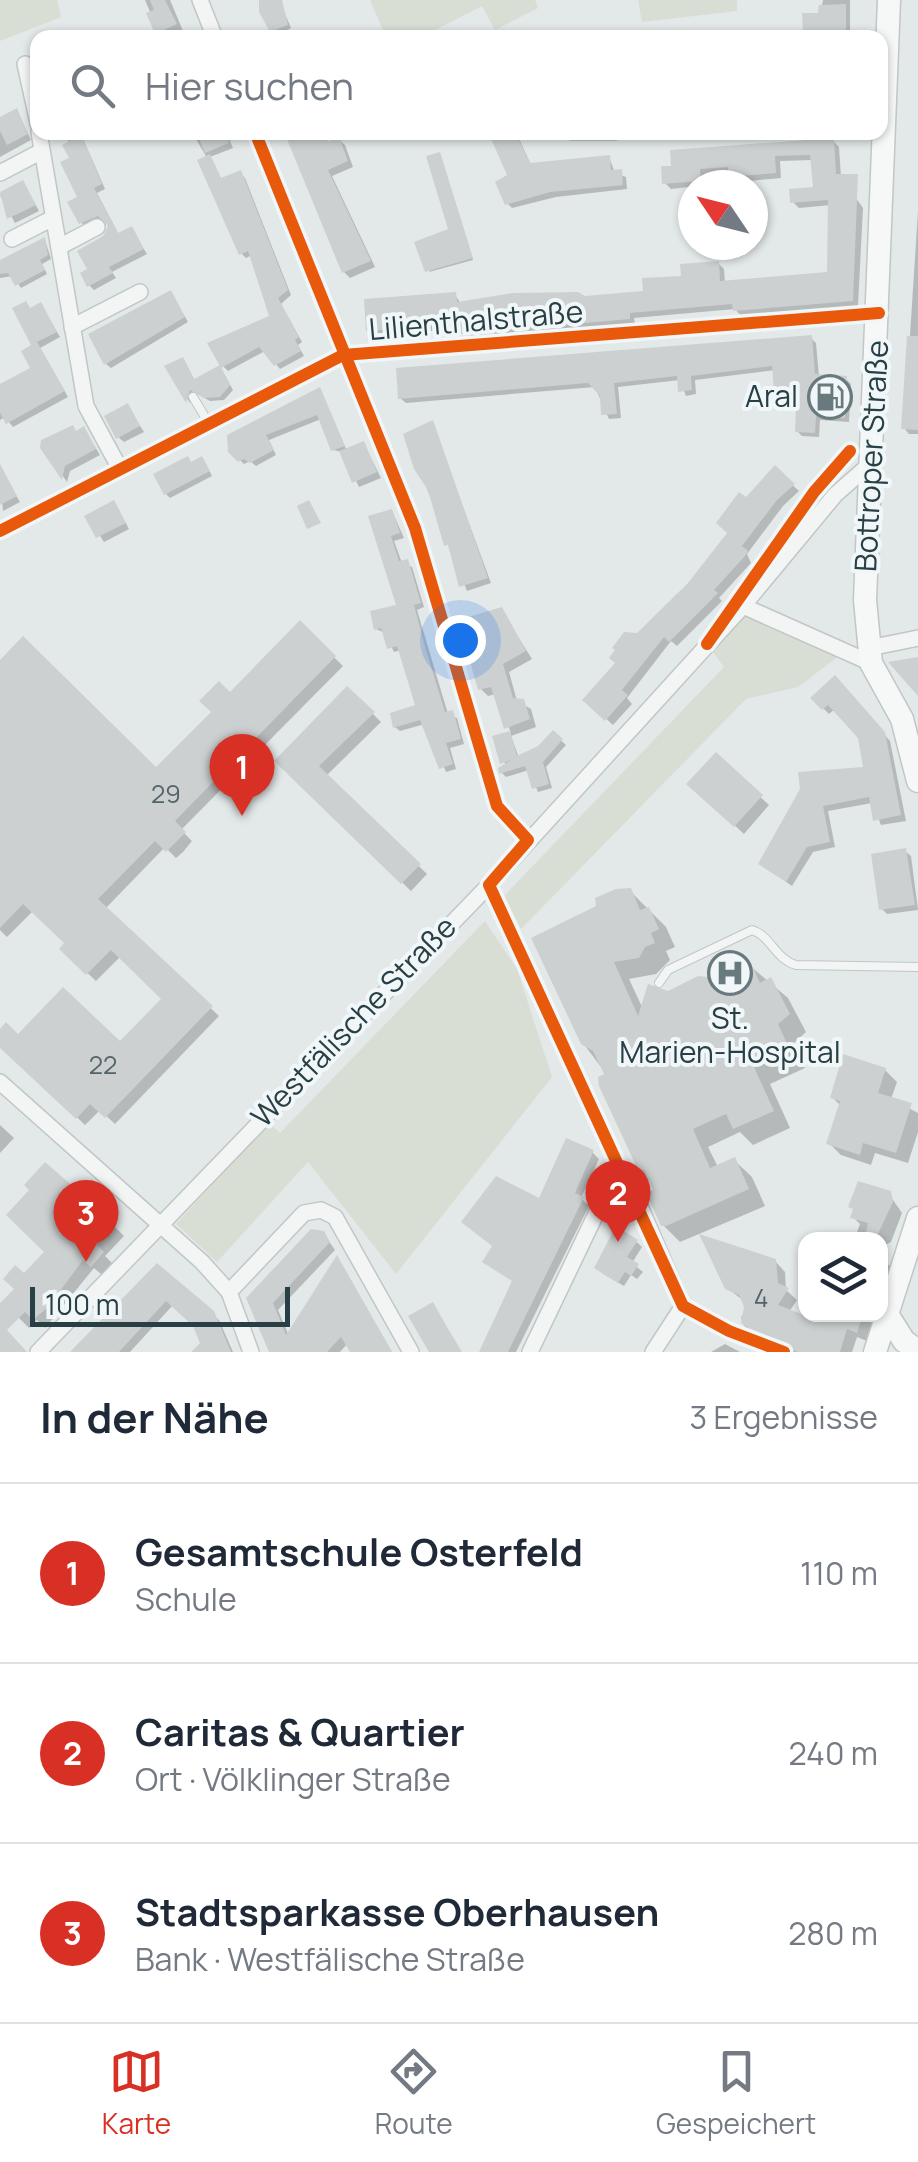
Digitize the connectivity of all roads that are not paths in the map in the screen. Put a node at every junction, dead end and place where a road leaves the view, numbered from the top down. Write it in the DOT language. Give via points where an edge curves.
graph roads {
  1 [pos="200,0"];
  2 [pos="889,0"];
  3 [pos="212,30"];
  4 [pos="887,30"];
  5 [pos="25,64"];
  6 [pos="30,87"];
  7 [pos="40,140"];
  8 [pos="257,140"];
  9 [pos="882,140"];
  10 [pos="40,152"];
  11 [pos="0,173"];
  12 [pos="52,218"];
  13 [pos="97,227"];
  14 [pos="12,239"];
  15 [pos="59,247"];
  16 [pos="140,292"];
  17 [pos="879,313"];
  18 [pos="72,327"];
  19 [pos="343,354"];
  20 [pos="193,398"];
  21 [pos="208,422"];
  22 [pos="870,464"];
  23 [pos="120,469"];
  24 [pos="0,531"];
  25 [pos="744,606"];
  26 [pos="918,638"];
  27 [pos="870,655"];
  28 [pos="918,780"];
  29 [pos="528,840"];
  30 [pos="918,967"];
  31 [pos="659,983"];
  32 [pos="0,1082"];
  33 [pos="918,1218"];
  34 [pos="157,1226"];
  35 [pos="229,1292"];
  36 [pos="888,1311"];
  37 [pos="888,1316"];
  38 [pos="884,1322"];
  39 [pos="918,1351"];
  40 [pos="38,1352"];
  41 [pos="251,1352"];
  42 [pos="411,1352"];
  43 [pos="530,1352"];
  44 [pos="653,1352"];
  45 [pos="874,1352"];
  1 -- 3 [label="street"];
  2 -- 4 [label="main road, Bottroper Straße"];
  5 -- 6 [label="street"];
  7 -- 10 [label="street"];
  8 -- 19 [label="street"];
  9 -- 17 [label="main road, Bottroper Straße"];
  10 -- 11 [label="street"];
  10 -- 12 [label="street"];
  12 -- 14 [label="street"];
  12 -- 15 [label="street"];
  13 -- 15 [label="street"];
  15 -- 18 [label="street"];
  16 -- 18 [label="street"];
  17 -- 19 [label="street, Lilienthalstraße"];
  17 -- 22 [label="main road, Bottroper Straße"];
  18 -- 23 [label="street" via="86,406"];
  19 -- 21 [label="street, Lilienthalstraße"];
  19 -- 29 [label="street" via="415,528 498,806"];
  20 -- 21 [label="lane"];
  21 -- 23 [label="street, Lilienthalstraße"];
  22 -- 25 [label="street, Westfälische Straße" via="835,495"];
  22 -- 27 [label="main road, Bottroper Straße"];
  23 -- 24 [label="street, Lilienthalstraße"];
  25 -- 27 [label="street"];
  25 -- 29 [label="street, Westfälische Straße"];
  26 -- 27 [label="street"];
  27 -- 28 [label="main road, Bottroper Straße" via="902,719"];
  29 -- 34 [label="street, Westfälische Straße"];
  30 -- 31 [label="lane" via="796,966 752,930 668,970"];
  32 -- 34 [label="street"];
  33 -- 36 [label="main road"];
  34 -- 35 [label="street"];
  34 -- 40 [label="street, Westfälische Straße"];
  35 -- 41 [label="street"];
  35 -- 42 [label="street" via="304,1213 324,1210 335,1217"];
  37 -- 39 [label="main road"];
  38 -- 45 [label="main road"];
  43 -- 44 [label="street" via="610,1186 620,1180 633,1190 683,1306"];
}
